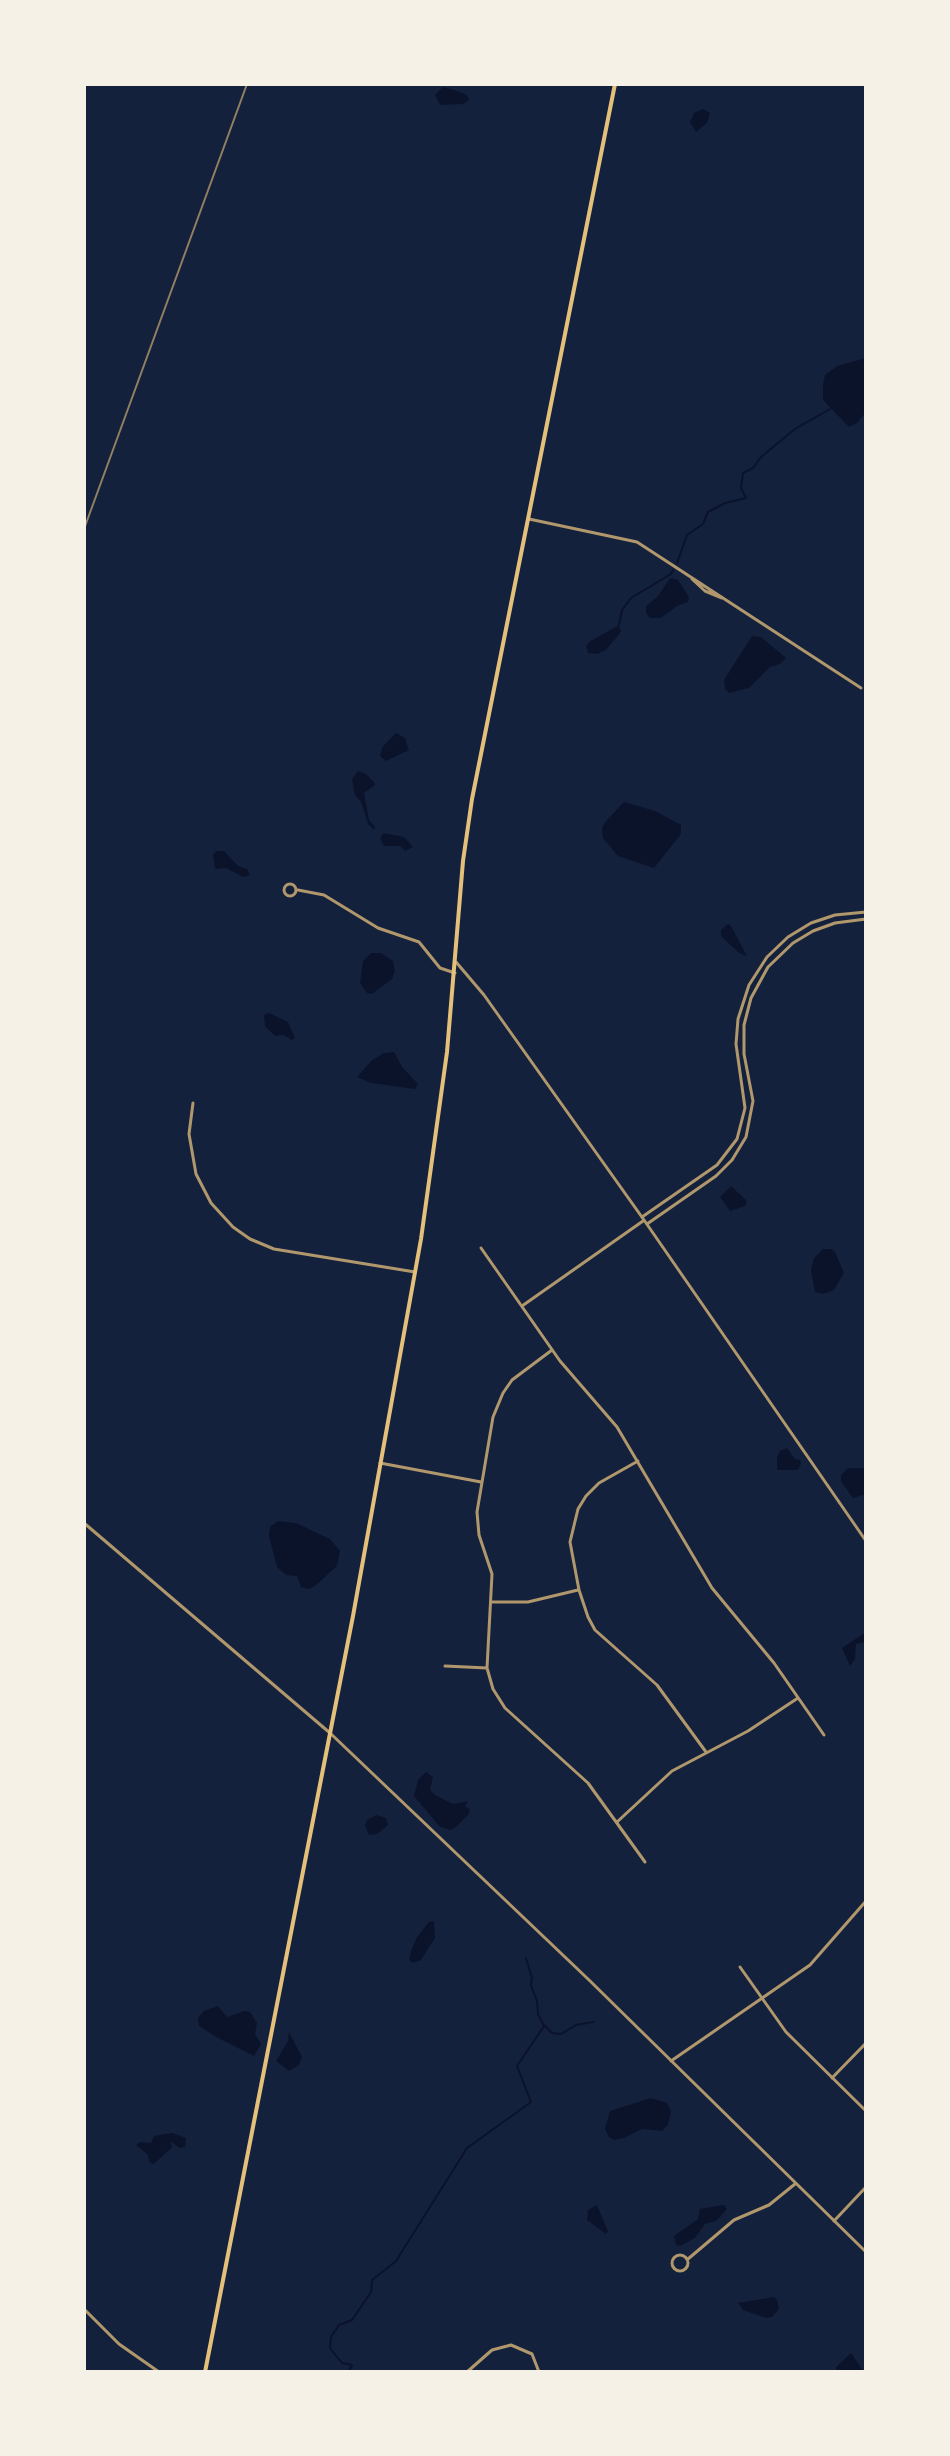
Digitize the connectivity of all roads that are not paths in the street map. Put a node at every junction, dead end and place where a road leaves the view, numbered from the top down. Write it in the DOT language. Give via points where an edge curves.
graph roads {
  1 [pos="615,84"];
  2 [pos="529,519"];
  3 [pos="861,688"];
  4 [pos="298,890"];
  5 [pos="866,912"];
  6 [pos="866,919"];
  7 [pos="785,940"];
  8 [pos="790,945"];
  9 [pos="456,962"];
  10 [pos="455,973"];
  11 [pos="749,1075"];
  12 [pos="741,1078"];
  13 [pos="193,1103"];
  14 [pos="644,1221"];
  15 [pos="481,1248"];
  16 [pos="415,1272"];
  17 [pos="522,1306"];
  18 [pos="552,1350"];
  19 [pos="638,1461"];
  20 [pos="380,1463"];
  21 [pos="481,1482"];
  22 [pos="84,1523"];
  23 [pos="866,1541"];
  24 [pos="579,1590"];
  25 [pos="491,1602"];
  26 [pos="445,1666"];
  27 [pos="487,1668"];
  28 [pos="798,1698"];
  29 [pos="330,1733"];
  30 [pos="824,1735"];
  31 [pos="706,1752"];
  32 [pos="617,1822"];
  33 [pos="645,1862"];
  34 [pos="866,1901"];
  35 [pos="740,1967"];
  36 [pos="761,1998"];
  37 [pos="866,2043"];
  38 [pos="671,2061"];
  39 [pos="832,2078"];
  40 [pos="866,2111"];
  41 [pos="795,2184"];
  42 [pos="866,2187"];
  43 [pos="834,2221"];
  44 [pos="866,2252"];
  45 [pos="688,2259"];
  46 [pos="84,2309"];
  47 [pos="159,2372"];
  48 [pos="205,2372"];
  49 [pos="467,2372"];
  50 [pos="539,2372"];
  1 -- 2 [label="main road"];
  2 -- 3 [label="street" via="635,541"];
  2 -- 9 [label="main road" via="467,827"];
  4 -- 10 [label="street" via="324,895 378,928 419,942 440,968"];
  5 -- 7 [label="street" via="822,919"];
  6 -- 8 [label="street" via="823,926"];
  7 -- 8 [label="street"];
  7 -- 12 [label="street" via="759,968 743,998 736,1031"];
  8 -- 11 [label="street" via="768,967 751,998 743,1039"];
  9 -- 10 [label="main road"];
  9 -- 14 [label="street"];
  10 -- 16 [label="main road"];
  11 -- 12 [label="street"];
  11 -- 14 [label="street" via="752,1113 740,1150 716,1176"];
  12 -- 14 [label="street" via="743,1120 731,1149"];
  13 -- 16 [label="street" via="189,1134 196,1174 211,1203 233,1227 274,1249"];
  14 -- 17 [label="street"];
  14 -- 23 [label="street"];
  15 -- 17 [label="street"];
  16 -- 20 [label="main road"];
  17 -- 18 [label="street"];
  18 -- 19 [label="street" via="611,1418"];
  18 -- 21 [label="street" via="517,1375 503,1393"];
  19 -- 24 [label="street" via="599,1483 578,1509 570,1542"];
  19 -- 28 [label="street" via="712,1588"];
  20 -- 21 [label="street"];
  20 -- 29 [label="main road"];
  21 -- 25 [label="street" via="477,1520 492,1574"];
  22 -- 29 [label="street"];
  24 -- 25 [label="street" via="528,1602"];
  24 -- 31 [label="street" via="595,1630 657,1685"];
  25 -- 27 [label="street"];
  26 -- 27 [label="street"];
  27 -- 32 [label="street" via="505,1708 580,1774"];
  28 -- 30 [label="street"];
  28 -- 31 [label="street"];
  29 -- 38 [label="street"];
  29 -- 48 [label="main road"];
  31 -- 32 [label="street" via="672,1771"];
  32 -- 33 [label="street"];
  34 -- 36 [label="street" via="822,1954"];
  35 -- 36 [label="street"];
  36 -- 38 [label="street"];
  36 -- 39 [label="street"];
  37 -- 39 [label="street"];
  38 -- 41 [label="street"];
  39 -- 40 [label="street"];
  41 -- 43 [label="street"];
  41 -- 45 [label="street" via="769,2205 734,2220"];
  42 -- 43 [label="street"];
  43 -- 44 [label="street"];
  45 -- 45 [label="street" via="684,2271 673,2268 676,2256"];
  46 -- 47 [label="street" via="119,2344"];
  49 -- 50 [label="street" via="492,2350 511,2345 532,2354"];
}
